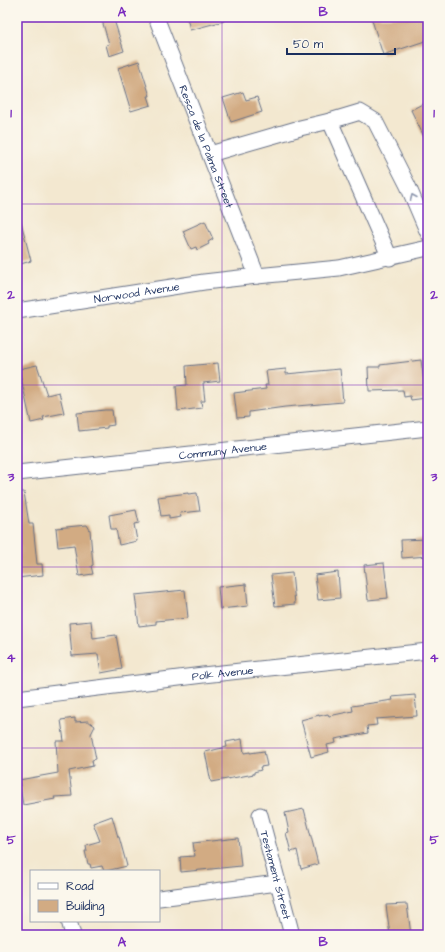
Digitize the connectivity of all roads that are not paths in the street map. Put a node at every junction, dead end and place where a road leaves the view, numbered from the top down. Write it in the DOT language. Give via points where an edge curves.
graph roads {
  1 [pos="156,17"];
  2 [pos="330,121"];
  3 [pos="210,154"];
  4 [pos="428,234"];
  5 [pos="428,248"];
  6 [pos="390,258"];
  7 [pos="257,276"];
  8 [pos="17,311"];
  9 [pos="428,428"];
  10 [pos="17,473"];
  11 [pos="428,651"];
  12 [pos="17,698"];
  13 [pos="260,815"];
  14 [pos="278,884"];
  15 [pos="160,898"];
  16 [pos="69,922"];
  17 [pos="73,935"];
  18 [pos="292,935"];
  1 -- 3 [label="street, Resca de la Palma Street"];
  2 -- 3 [label="street"];
  4 -- 2 [label="street, one-way" via="376,121 360,112"];
  2 -- 6 [label="street"];
  3 -- 7 [label="street, Resca de la Palma Street"];
  5 -- 6 [label="street, Norwood Avenue"];
  6 -- 7 [label="street, Norwood Avenue" via="339,268"];
  7 -- 8 [label="street, Norwood Avenue"];
  9 -- 10 [label="street, Communy Avenue"];
  11 -- 12 [label="street, Polk Avenue"];
  13 -- 14 [label="street, Testament Street"];
  14 -- 15 [label="street"];
  14 -- 18 [label="street, Testament Street"];
  16 -- 17 [label="street"];
}
